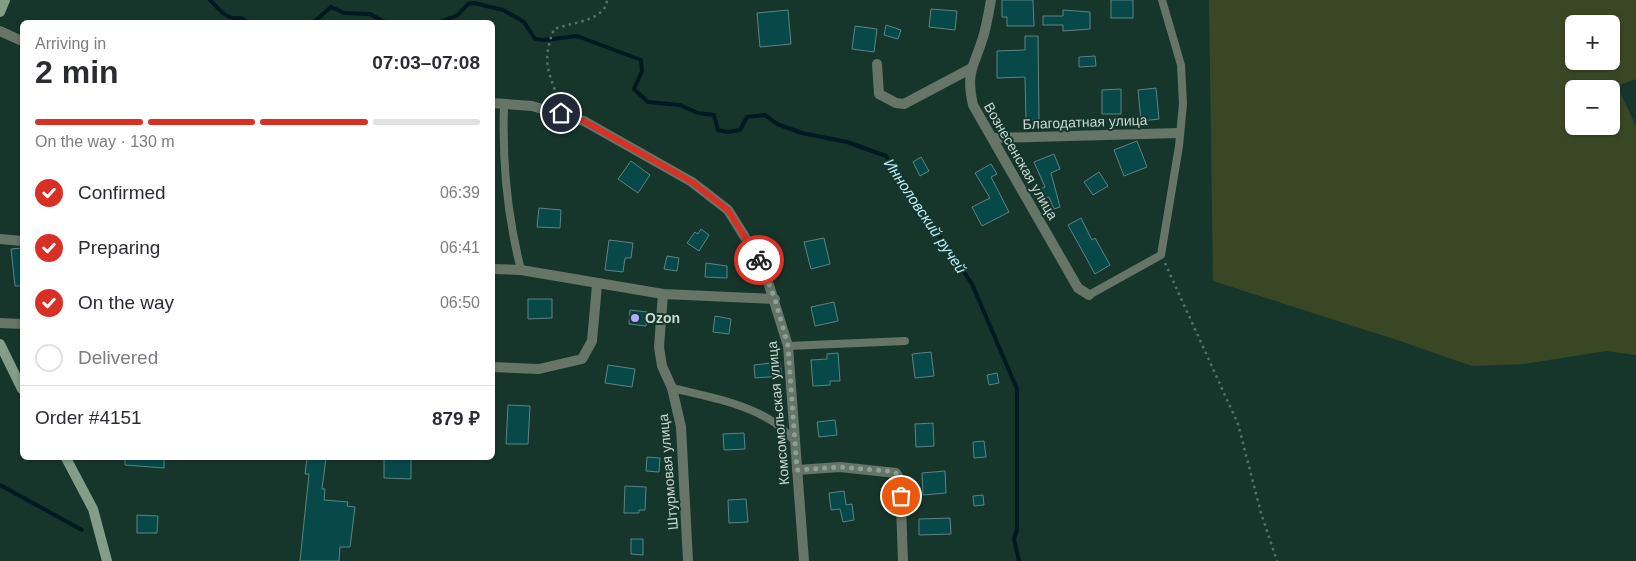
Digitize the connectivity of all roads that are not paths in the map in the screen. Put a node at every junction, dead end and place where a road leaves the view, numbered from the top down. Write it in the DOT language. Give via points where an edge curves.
graph roads {
  1 [pos="5,0"];
  2 [pos="991,0"];
  3 [pos="1162,0"];
  4 [pos="0,12"];
  5 [pos="0,31"];
  6 [pos="20,39"];
  7 [pos="878,64"];
  8 [pos="970,69"];
  9 [pos="495,103"];
  10 [pos="504,104"];
  11 [pos="1179,133"];
  12 [pos="993,138"];
  13 [pos="0,239"];
  14 [pos="20,241"];
  15 [pos="495,269"];
  16 [pos="521,270"];
  17 [pos="597,285"];
  18 [pos="663,294"];
  19 [pos="1089,296"];
  20 [pos="775,299"];
  21 [pos="0,323"];
  22 [pos="20,324"];
  23 [pos="905,342"];
  24 [pos="0,344"];
  25 [pos="788,346"];
  26 [pos="495,367"];
  27 [pos="20,385"];
  28 [pos="672,388"];
  29 [pos="795,441"];
  30 [pos="67,460"];
  31 [pos="797,470"];
  32 [pos="107,561"];
  33 [pos="688,561"];
  34 [pos="804,561"];
  35 [pos="903,561"];
  1 -- 4 [label="main road"];
  2 -- 8 [label="street, Вознесенская улица" via="984,35"];
  3 -- 11 [label="lane" via="1181,65"];
  5 -- 6 [label="street"];
  7 -- 8 [label="street" via="879,94 904,104"];
  8 -- 12 [label="street, Вознесенская улица" via="968,86 973,105"];
  9 -- 10 [label="street, Комсомольская улица"];
  10 -- 16 [label="lane" via="506,191 510,228"];
  10 -- 20 [label="street, Комсомольская улица" via="532,106 584,121 692,182 728,210 763,266"];
  11 -- 12 [label="street, Благодатная улица"];
  11 -- 19 [label="lane" via="1161,255"];
  12 -- 19 [label="street, Вознесенская улица" via="1078,288"];
  13 -- 14 [label="street"];
  15 -- 16 [label="street"];
  16 -- 17 [label="street"];
  17 -- 18 [label="street"];
  17 -- 26 [label="street" via="592,341 582,358 539,369"];
  18 -- 20 [label="street"];
  18 -- 28 [label="street, Штурмовая улица" via="659,347 662,366"];
  20 -- 25 [label="street, Комсомольская улица"];
  21 -- 22 [label="street"];
  23 -- 25 [label="lane"];
  24 -- 27 [label="main road"];
  25 -- 29 [label="street, Комсомольская улица"];
  28 -- 29 [label="lane" via="758,414 775,423"];
  28 -- 33 [label="street, Штурмовая улица" via="681,427"];
  29 -- 31 [label="street, Комсомольская улица"];
  30 -- 32 [label="main road" via="93,509"];
  31 -- 34 [label="street, Комсомольская улица"];
  31 -- 35 [label="street" via="840,467 896,473 900,479"];
}
